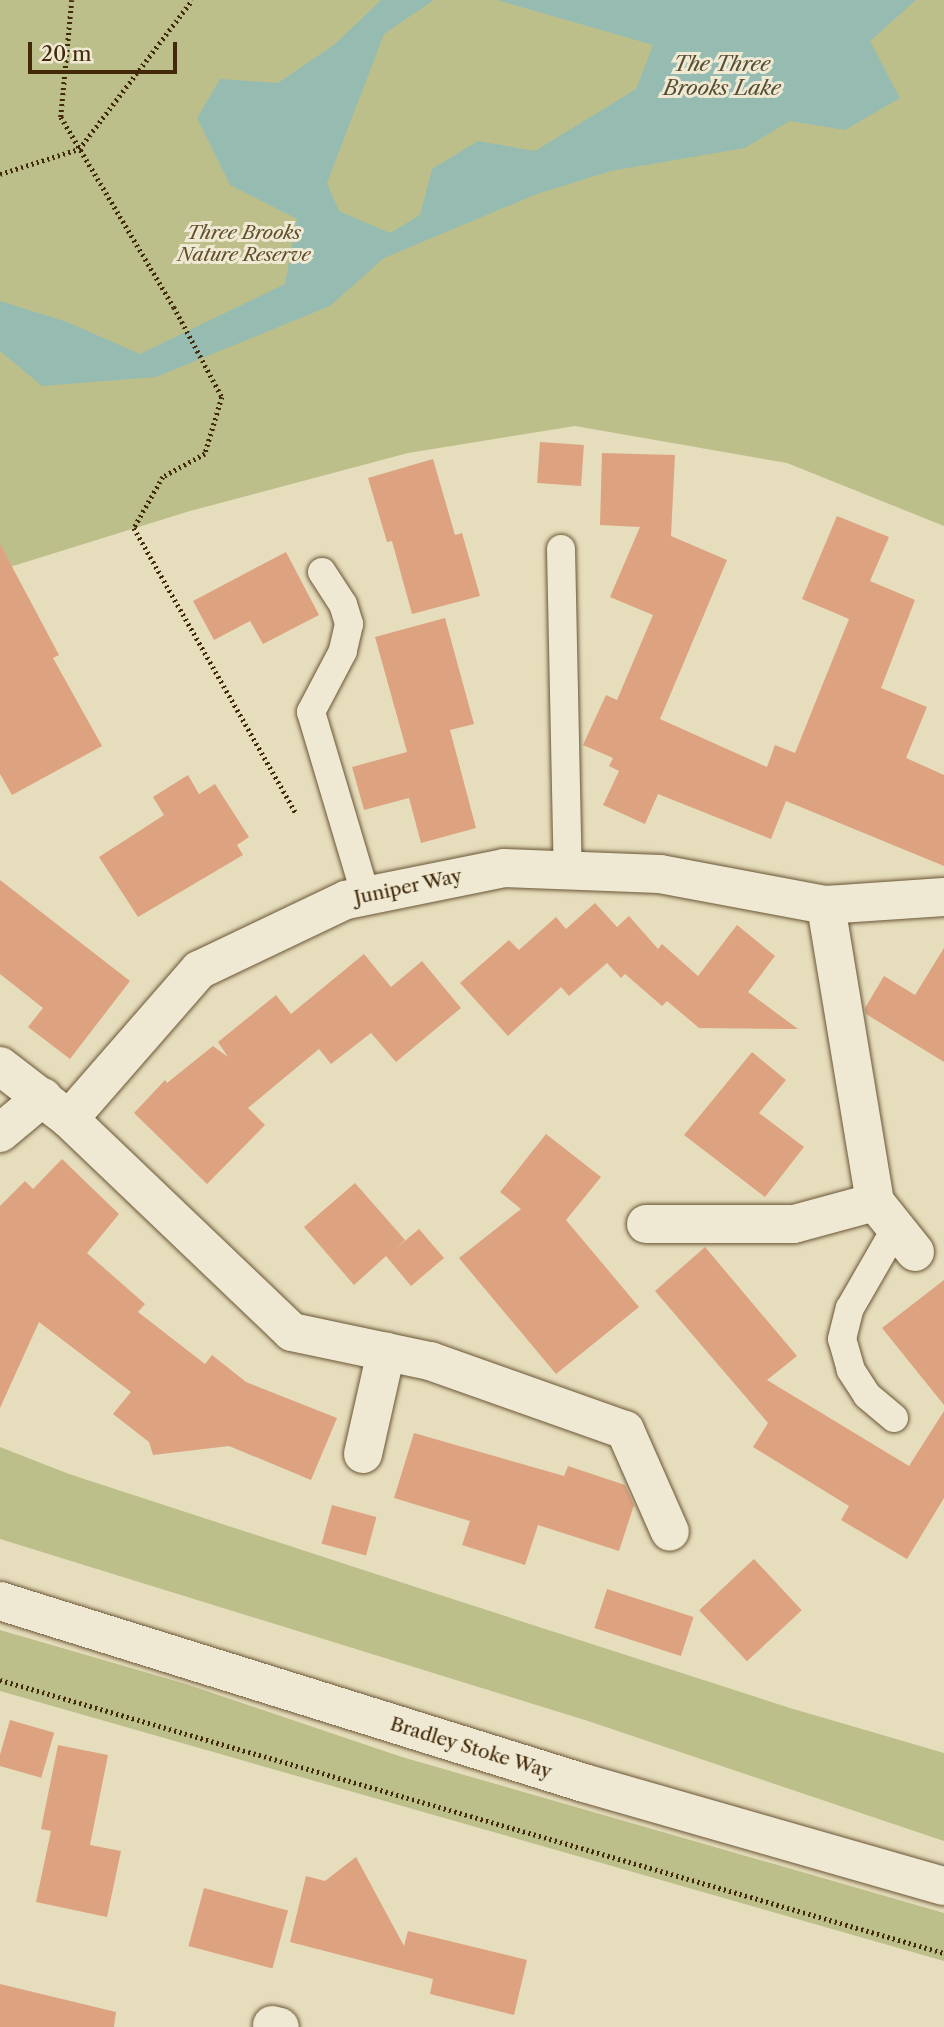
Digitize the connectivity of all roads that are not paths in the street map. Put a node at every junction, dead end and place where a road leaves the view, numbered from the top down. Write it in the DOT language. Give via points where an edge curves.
graph roads {
  1 [pos="561,549"];
  2 [pos="322,572"];
  3 [pos="568,870"];
  4 [pos="366,896"];
  5 [pos="944,898"];
  6 [pos="826,905"];
  7 [pos="0,1066"];
  8 [pos="56,1108"];
  9 [pos="0,1133"];
  10 [pos="646,1224"];
  11 [pos="896,1227"];
  12 [pos="386,1352"];
  13 [pos="894,1418"];
  14 [pos="363,1454"];
  15 [pos="670,1532"];
  16 [pos="0,1601"];
  17 [pos="944,1886"];
  1 -- 3 [label="lane"];
  2 -- 4 [label="lane" via="343,604 349,624 343,651 311,712"];
  3 -- 4 [label="street, Juniper Way" via="504,867"];
  3 -- 6 [label="street, Juniper Way" via="660,874"];
  4 -- 8 [label="street, Juniper Way" via="346,900 199,970"];
  5 -- 6 [label="street, Juniper Way"];
  6 -- 11 [label="street"];
  7 -- 8 [label="street"];
  8 -- 9 [label="street, Juniper Way"];
  8 -- 12 [label="street" via="292,1332"];
  10 -- 11 [label="street"];
  11 -- 13 [label="lane" via="850,1308 842,1339 851,1370 867,1395"];
  12 -- 14 [label="street"];
  12 -- 15 [label="street" via="430,1360 625,1430"];
  16 -- 17 [label="street, Bradley Stoke Way" via="584,1783"];
}
